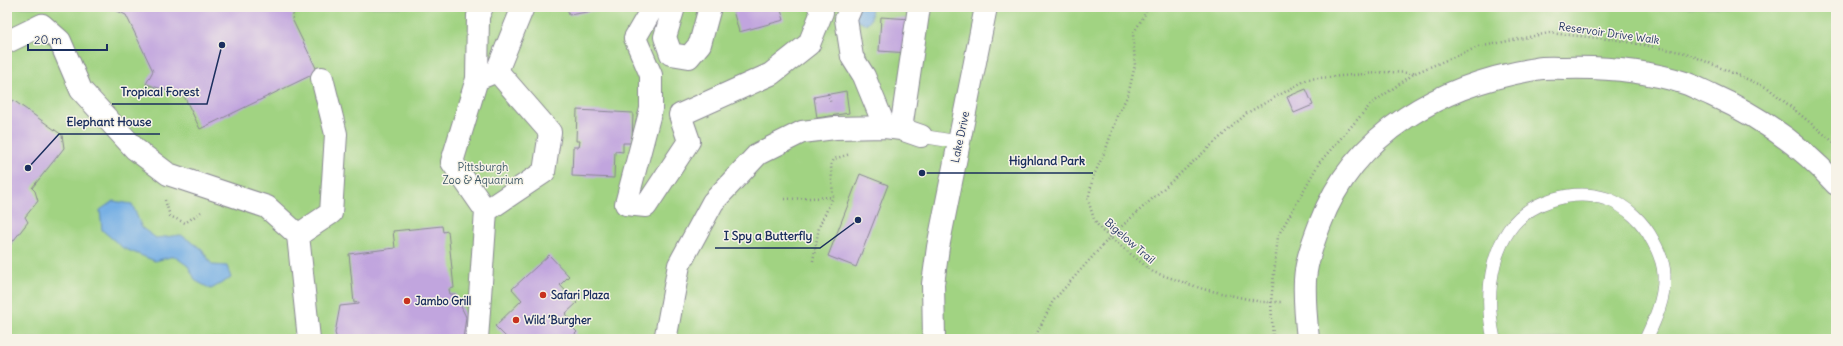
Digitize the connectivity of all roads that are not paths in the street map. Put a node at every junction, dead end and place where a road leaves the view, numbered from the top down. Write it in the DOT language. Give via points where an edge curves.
graph roads {
  1 [pos="482,7"];
  2 [pos="523,7"];
  3 [pos="653,7"];
  4 [pos="674,7"];
  5 [pos="710,7"];
  6 [pos="820,7"];
  7 [pos="851,7"];
  8 [pos="919,7"];
  9 [pos="986,7"];
  10 [pos="7,42"];
  11 [pos="496,70"];
  12 [pos="322,78"];
  13 [pos="477,79"];
  14 [pos="902,131"];
  15 [pos="958,142"];
  16 [pos="1836,184"];
  17 [pos="486,211"];
  18 [pos="298,235"];
  19 [pos="309,339"];
  20 [pos="477,339"];
  21 [pos="666,339"];
  22 [pos="934,339"];
  23 [pos="1308,339"];
  24 [pos="1494,339"];
  25 [pos="1646,339"];
  1 -- 13 [label="street" via="478,16"];
  2 -- 11 [label="street"];
  3 -- 6 [label="street" via="635,38 651,75 651,109 626,204 646,206 689,141 680,115 771,74 809,44 822,12"];
  4 -- 5 [label="street" via="665,37 671,54 689,57 700,44"];
  7 -- 14 [label="street" via="846,19 852,57"];
  8 -- 14 [label="street"];
  9 -- 15 [label="street, Lake Drive"];
  10 -- 18 [label="street" via="42,25 60,41 81,90 135,149 168,174 267,207"];
  11 -- 13 [label="street"];
  11 -- 17 [label="street" via="550,132 544,172"];
  12 -- 18 [label="street" via="336,134 331,213"];
  13 -- 17 [label="street" via="452,162"];
  14 -- 15 [label="lane"];
  14 -- 21 [label="street" via="835,128 802,132 758,154 713,202 679,265"];
  15 -- 22 [label="street, Lake Drive" via="933,284"];
  16 -- 23 [label="street" via="1799,147 1776,129 1732,104 1685,83 1634,72 1588,68 1537,68 1492,78 1454,91 1425,105 1366,149 1343,176 1326,208 1311,247 1305,280"];
  17 -- 20 [label="street"];
  18 -- 19 [label="street"];
  24 -- 25 [label="lane" via="1490,305 1491,276 1500,247 1509,230 1521,216 1541,203 1564,197 1587,196 1607,199 1629,211 1647,229 1660,254 1664,275 1661,302"];
}
